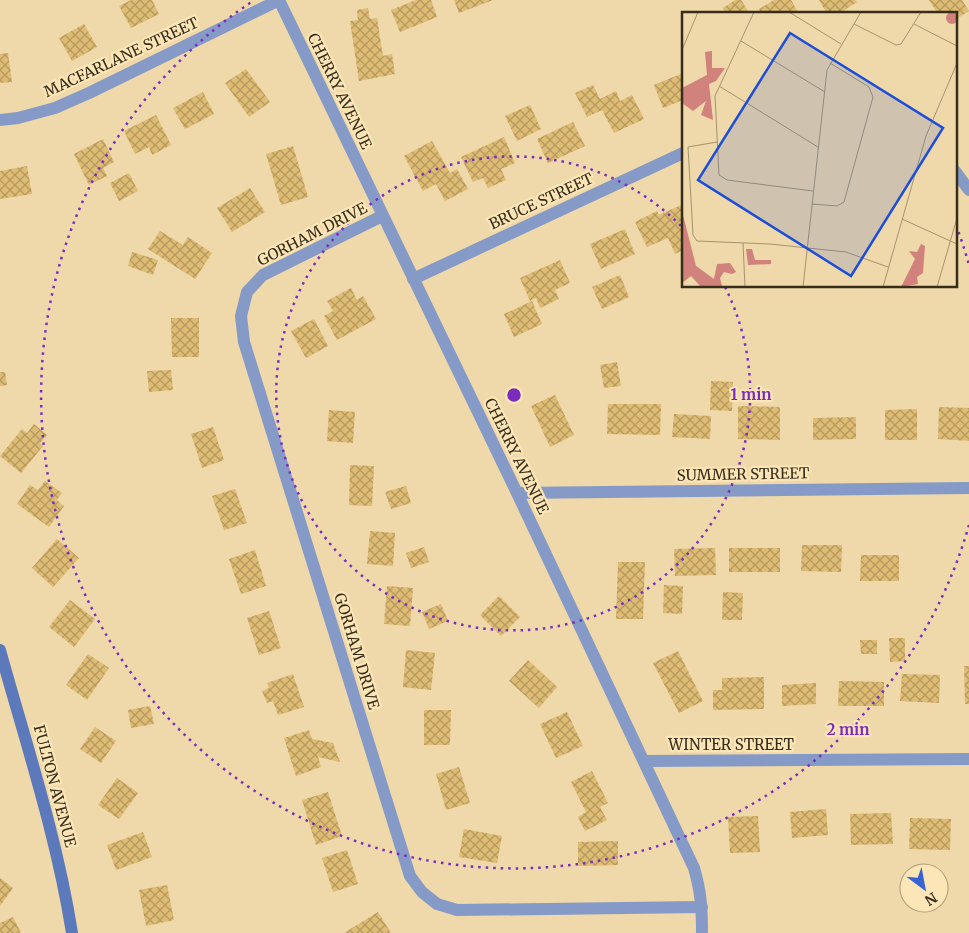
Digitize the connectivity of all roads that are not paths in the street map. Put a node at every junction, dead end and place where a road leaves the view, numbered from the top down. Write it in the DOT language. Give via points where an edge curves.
graph roads {
  1 [pos="279,0"];
  2 [pos="0,120"];
  3 [pos="682,152"];
  4 [pos="956,172"];
  5 [pos="969,190"];
  6 [pos="382,216"];
  7 [pos="413,279"];
  8 [pos="969,488"];
  9 [pos="517,493"];
  10 [pos="0,650"];
  11 [pos="969,759"];
  12 [pos="644,761"];
  13 [pos="702,906"];
  14 [pos="72,933"];
  15 [pos="702,933"];
  1 -- 2 [label="street, MACFARLANE STREET" via="55,108"];
  1 -- 6 [label="street, CHERRY AVENUE"];
  3 -- 7 [label="street, BRUCE STREET"];
  4 -- 5 [label="street"];
  6 -- 7 [label="street, CHERRY AVENUE"];
  6 -- 13 [label="street, GORHAM DRIVE" via="263,275 246,292 241,316 244,342 410,876 437,904 457,910"];
  7 -- 9 [label="street, CHERRY AVENUE"];
  8 -- 9 [label="street, SUMMER STREET"];
  9 -- 12 [label="street, CHERRY AVENUE"];
  10 -- 14 [label="street, FULTON AVENUE" via="56,852"];
  11 -- 12 [label="street, WINTER STREET"];
  12 -- 13 [label="street, CHERRY AVENUE" via="694,868"];
  13 -- 15 [label="street, CHERRY AVENUE"];
}
